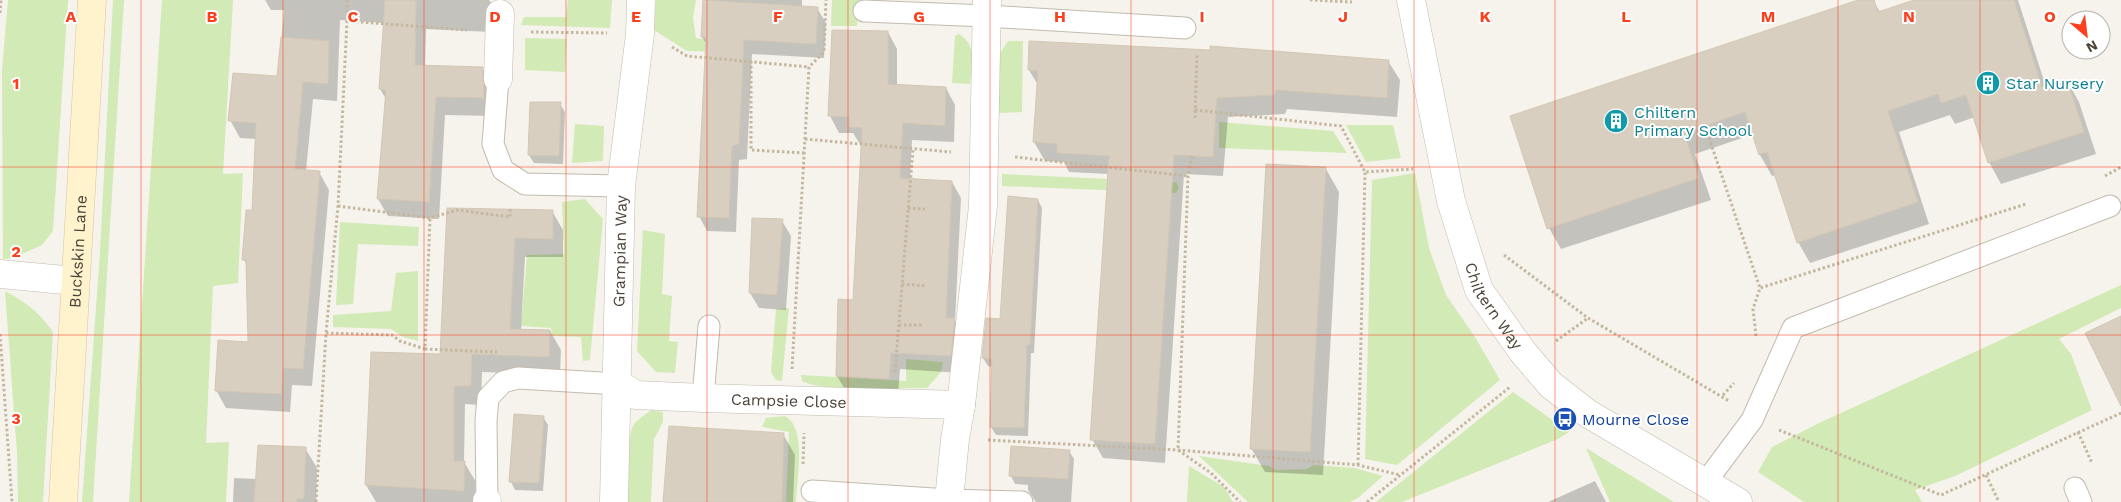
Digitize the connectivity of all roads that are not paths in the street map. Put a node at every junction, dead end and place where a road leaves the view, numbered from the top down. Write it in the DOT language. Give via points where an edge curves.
graph roads {
  1 [pos="92,0"];
  2 [pos="641,0"];
  3 [pos="1411,0"];
  4 [pos="987,8"];
  5 [pos="864,11"];
  6 [pos="500,15"];
  7 [pos="1185,28"];
  8 [pos="498,79"];
  9 [pos="621,186"];
  10 [pos="2110,206"];
  11 [pos="0,274"];
  12 [pos="75,281"];
  13 [pos="709,326"];
  14 [pos="618,384"];
  15 [pos="702,398"];
  16 [pos="962,405"];
  17 [pos="1706,482"];
  18 [pos="812,491"];
  19 [pos="949,500"];
  20 [pos="63,502"];
  21 [pos="487,502"];
  22 [pos="614,502"];
  23 [pos="1022,502"];
  24 [pos="1738,502"];
  1 -- 12 [label="street, Buckskin Lane"];
  2 -- 9 [label="street, Grampian Way" via="640,34"];
  3 -- 17 [label="street, Chiltern Way" via="1451,200 1479,290 1522,351 1551,385 1586,413"];
  4 -- 5 [label="lane"];
  4 -- 7 [label="lane"];
  4 -- 16 [label="street" via="983,206"];
  6 -- 8 [label="street"];
  8 -- 9 [label="lane" via="493,144 502,170 525,184"];
  9 -- 14 [label="street, Grampian Way"];
  10 -- 17 [label="lane" via="1793,328 1752,420"];
  11 -- 12 [label="street"];
  12 -- 20 [label="street, Buckskin Lane"];
  13 -- 15 [label="lane"];
  14 -- 15 [label="street, Campsie Close" via="636,394"];
  14 -- 21 [label="lane" via="518,378 503,382 488,398"];
  14 -- 22 [label="street, Grampian Way"];
  15 -- 16 [label="street, Campsie Close"];
  16 -- 19 [label="street"];
  17 -- 24 [label="street, Chiltern Way"];
  18 -- 19 [label="lane"];
  19 -- 23 [label="lane"];
}
